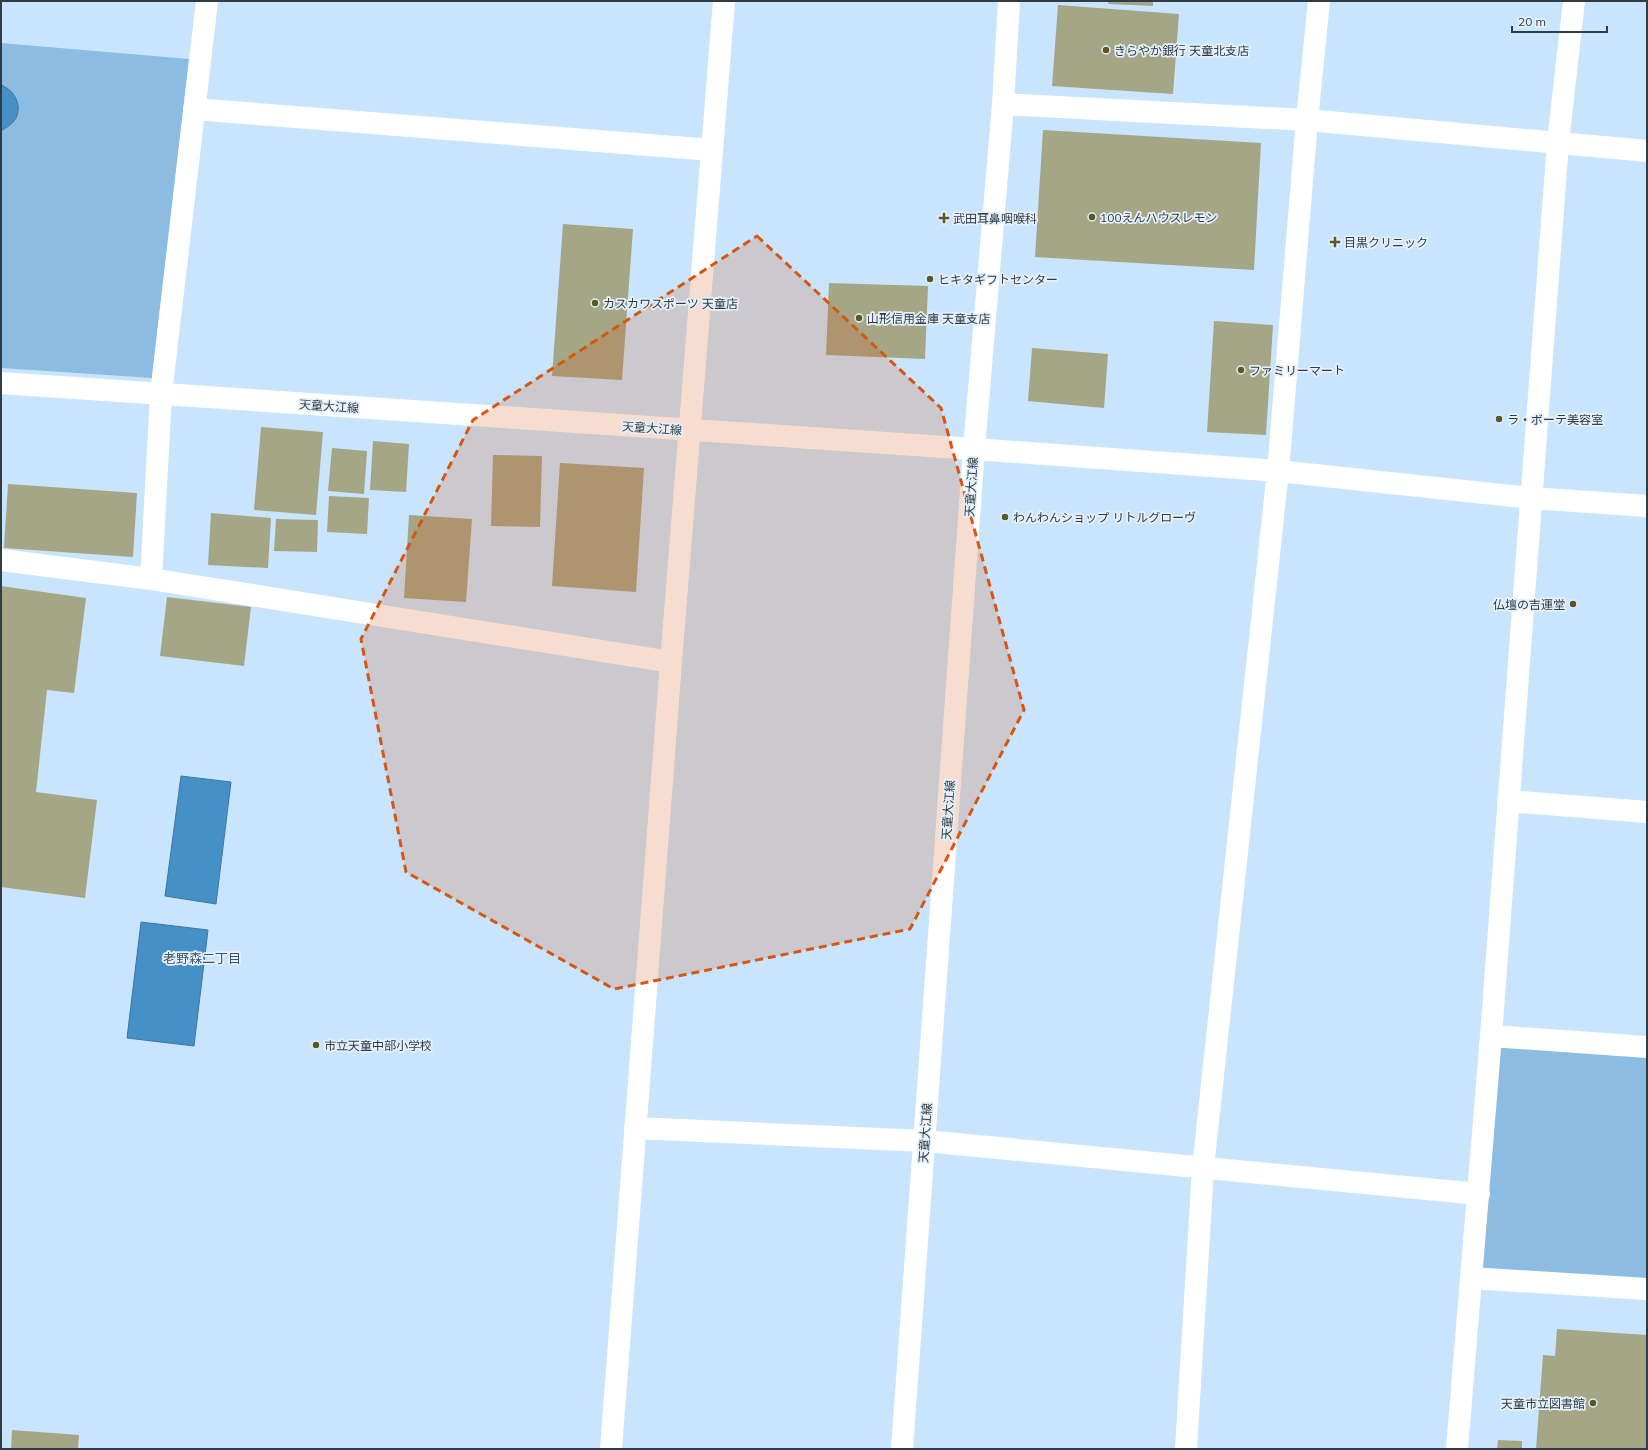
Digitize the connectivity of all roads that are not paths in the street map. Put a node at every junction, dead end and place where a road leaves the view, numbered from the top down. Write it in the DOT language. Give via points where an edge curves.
graph roads {
  1 [pos="207,1"];
  2 [pos="724,1"];
  3 [pos="1009,1"];
  4 [pos="1318,1"];
  5 [pos="1574,1"];
  6 [pos="1003,104"];
  7 [pos="194,109"];
  8 [pos="1307,120"];
  9 [pos="1558,142"];
  10 [pos="712,150"];
  11 [pos="1647,150"];
  12 [pos="1,383"];
  13 [pos="161,394"];
  14 [pos="690,431"];
  15 [pos="974,450"];
  16 [pos="1278,471"];
  17 [pos="1531,498"];
  18 [pos="1647,506"];
  19 [pos="1,560"];
  20 [pos="151,579"];
  21 [pos="671,662"];
  22 [pos="1508,801"];
  23 [pos="1647,812"];
  24 [pos="1491,1036"];
  25 [pos="1647,1047"];
  26 [pos="635,1128"];
  27 [pos="925,1141"];
  28 [pos="1203,1168"];
  29 [pos="1479,1194"];
  30 [pos="1471,1278"];
  31 [pos="1647,1289"];
  32 [pos="611,1449"];
  33 [pos="902,1449"];
  34 [pos="1186,1449"];
  35 [pos="1457,1449"];
  1 -- 7 [label="street"];
  2 -- 10 [label="street"];
  3 -- 6 [label="street"];
  4 -- 8 [label="street"];
  5 -- 9 [label="street"];
  6 -- 8 [label="street"];
  6 -- 15 [label="street"];
  7 -- 10 [label="street"];
  7 -- 13 [label="street"];
  8 -- 9 [label="street"];
  8 -- 16 [label="street"];
  9 -- 11 [label="street"];
  9 -- 17 [label="street"];
  10 -- 14 [label="street"];
  12 -- 13 [label="street, 天童大江線"];
  13 -- 14 [label="street, 天童大江線"];
  13 -- 20 [label="street"];
  14 -- 15 [label="street, 天童大江線"];
  14 -- 21 [label="street"];
  15 -- 16 [label="street"];
  15 -- 27 [label="street, 天童大江線"];
  16 -- 17 [label="street"];
  16 -- 28 [label="street"];
  17 -- 18 [label="street"];
  17 -- 22 [label="street"];
  19 -- 20 [label="street"];
  20 -- 21 [label="street"];
  21 -- 26 [label="street"];
  22 -- 23 [label="street"];
  22 -- 24 [label="street"];
  24 -- 25 [label="street"];
  24 -- 29 [label="street"];
  26 -- 27 [label="street"];
  26 -- 32 [label="street"];
  27 -- 28 [label="street"];
  27 -- 33 [label="street, 天童大江線"];
  28 -- 29 [label="street"];
  28 -- 34 [label="street"];
  29 -- 30 [label="street"];
  30 -- 31 [label="street"];
  30 -- 35 [label="street"];
}
